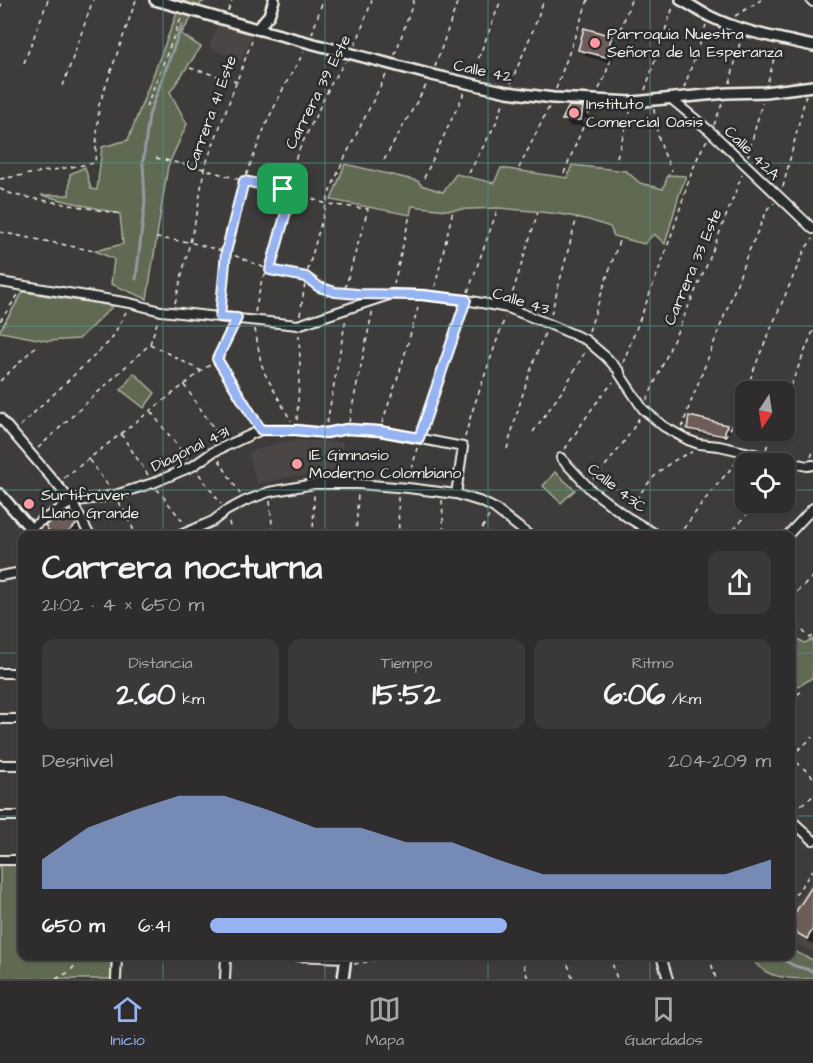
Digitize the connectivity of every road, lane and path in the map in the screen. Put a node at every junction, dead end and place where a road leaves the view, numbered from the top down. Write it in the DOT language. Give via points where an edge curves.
graph roads {
  1 [pos="3,0"];
  2 [pos="48,0"];
  3 [pos="93,0"];
  4 [pos="136,0"];
  5 [pos="155,0"];
  6 [pos="232,0"];
  7 [pos="274,0"];
  8 [pos="323,0"];
  9 [pos="372,0"];
  10 [pos="414,0"];
  11 [pos="588,0"];
  12 [pos="631,0"];
  13 [pos="675,0"];
  14 [pos="681,0"];
  15 [pos="761,0"];
  16 [pos="0,8"];
  17 [pos="185,8"];
  18 [pos="709,16"];
  19 [pos="225,20"];
  20 [pos="724,22"];
  21 [pos="743,28"];
  22 [pos="257,29"];
  23 [pos="779,38"];
  24 [pos="310,42"];
  25 [pos="813,46"];
  26 [pos="350,54"];
  27 [pos="24,63"];
  28 [pos="392,64"];
  29 [pos="190,69"];
  30 [pos="238,82"];
  31 [pos="63,86"];
  32 [pos="811,86"];
  33 [pos="765,92"];
  34 [pos="727,93"];
  35 [pos="553,98"];
  36 [pos="675,98"];
  37 [pos="654,101"];
  38 [pos="593,102"];
  39 [pos="637,102"];
  40 [pos="146,106"];
  41 [pos="711,132"];
  42 [pos="616,157"];
  43 [pos="156,158"];
  44 [pos="746,165"];
  45 [pos="519,168"];
  46 [pos="204,169"];
  47 [pos="672,171"];
  48 [pos="564,173"];
  49 [pos="0,179"];
  50 [pos="244,181"];
  51 [pos="0,189"];
  52 [pos="283,189"];
  53 [pos="780,198"];
  54 [pos="327,204"];
  55 [pos="498,208"];
  56 [pos="453,210"];
  57 [pos="538,212"];
  58 [pos="121,214"];
  59 [pos="410,215"];
  60 [pos="577,218"];
  61 [pos="813,229"];
  62 [pos="0,232"];
  63 [pos="156,238"];
  64 [pos="620,238"];
  65 [pos="813,239"];
  66 [pos="189,242"];
  67 [pos="95,251"];
  68 [pos="226,252"];
  69 [pos="270,270"];
  70 [pos="306,277"];
  71 [pos="0,282"];
  72 [pos="25,286"];
  73 [pos="344,293"];
  74 [pos="392,294"];
  75 [pos="422,295"];
  76 [pos="433,296"];
  77 [pos="372,297"];
  78 [pos="466,300"];
  79 [pos="130,303"];
  80 [pos="508,308"];
  81 [pos="347,309"];
  82 [pos="161,311"];
  83 [pos="173,311"];
  84 [pos="220,317"];
  85 [pos="237,318"];
  86 [pos="254,320"];
  87 [pos="0,321"];
  88 [pos="298,324"];
  89 [pos="549,324"];
  90 [pos="813,331"];
  91 [pos="588,341"];
  92 [pos="150,344"];
  93 [pos="35,347"];
  94 [pos="217,359"];
  95 [pos="202,371"];
  96 [pos="620,373"];
  97 [pos="0,381"];
  98 [pos="793,381"];
  99 [pos="184,385"];
  100 [pos="643,410"];
  101 [pos="0,418"];
  102 [pos="347,429"];
  103 [pos="261,430"];
  104 [pos="296,430"];
  105 [pos="380,431"];
  106 [pos="533,432"];
  107 [pos="13,433"];
  108 [pos="326,433"];
  109 [pos="680,435"];
  110 [pos="419,438"];
  111 [pos="226,446"];
  112 [pos="719,446"];
  113 [pos="463,447"];
  114 [pos="507,449"];
  115 [pos="699,449"];
  116 [pos="213,452"];
  117 [pos="744,453"];
  118 [pos="31,454"];
  119 [pos="561,458"];
  120 [pos="795,463"];
  121 [pos="735,464"];
  122 [pos="813,465"];
  123 [pos="56,484"];
  124 [pos="314,484"];
  125 [pos="358,484"];
  126 [pos="587,485"];
  127 [pos="397,488"];
  128 [pos="408,488"];
  129 [pos="269,492"];
  130 [pos="441,492"];
  131 [pos="0,494"];
  132 [pos="456,494"];
  133 [pos="245,501"];
  134 [pos="72,502"];
  135 [pos="631,507"];
  136 [pos="494,508"];
  137 [pos="813,508"];
  138 [pos="226,511"];
  139 [pos="748,513"];
  140 [pos="33,531"];
  141 [pos="34,531"];
  142 [pos="87,531"];
  143 [pos="189,531"];
  144 [pos="231,531"];
  145 [pos="273,531"];
  146 [pos="313,531"];
  147 [pos="356,531"];
  148 [pos="399,531"];
  149 [pos="444,531"];
  150 [pos="481,531"];
  151 [pos="524,531"];
  152 [pos="651,531"];
  153 [pos="682,531"];
  154 [pos="732,531"];
  155 [pos="792,531"];
  156 [pos="18,573"];
  157 [pos="0,576"];
  158 [pos="813,577"];
  159 [pos="795,593"];
  160 [pos="795,623"];
  161 [pos="813,636"];
  162 [pos="0,673"];
  163 [pos="18,673"];
  164 [pos="802,691"];
  165 [pos="795,696"];
  166 [pos="0,719"];
  167 [pos="18,719"];
  168 [pos="813,737"];
  169 [pos="795,753"];
  170 [pos="795,760"];
  171 [pos="0,765"];
  172 [pos="18,765"];
  173 [pos="813,777"];
  174 [pos="813,796"];
  175 [pos="795,809"];
  176 [pos="0,816"];
  177 [pos="18,816"];
  178 [pos="795,824"];
  179 [pos="813,840"];
  180 [pos="0,860"];
  181 [pos="18,860"];
  182 [pos="813,870"];
  183 [pos="795,895"];
  184 [pos="80,960"];
  185 [pos="117,960"];
  186 [pos="226,960"];
  187 [pos="345,960"];
  188 [pos="522,960"];
  189 [pos="566,960"];
  190 [pos="611,960"];
  191 [pos="662,960"];
  192 [pos="710,960"];
  193 [pos="56,979"];
  194 [pos="116,979"];
  195 [pos="225,979"];
  196 [pos="343,979"];
  197 [pos="528,979"];
  198 [pos="573,979"];
  199 [pos="617,979"];
  200 [pos="668,979"];
  201 [pos="716,979"];
  1 -- 16 [label="path"];
  2 -- 27 [label="path"];
  3 -- 31 [label="path"];
  4 -- 49 [label="path" via="99,105 96,163"];
  5 -- 17 [label="street, Calle 42"];
  6 -- 19 [label="path"];
  7 -- 22 [label="street" via="269,15"];
  8 -- 24 [label="path"];
  9 -- 26 [label="path, Carrera 39 Este"];
  10 -- 28 [label="path"];
  11 -- 35 [label="path"];
  12 -- 38 [label="path"];
  13 -- 39 [label="path"];
  14 -- 18 [label="street"];
  15 -- 20 [label="path"];
  17 -- 19 [label="street, Calle 42"];
  17 -- 40 [label="path"];
  18 -- 20 [label="street"];
  18 -- 36 [label="path"];
  19 -- 22 [label="street, Calle 42"];
  20 -- 21 [label="street"];
  21 -- 23 [label="street"];
  21 -- 34 [label="path"];
  22 -- 24 [label="street, Calle 42"];
  22 -- 30 [label="path, Carrera 41 Este"];
  23 -- 25 [label="street"];
  23 -- 33 [label="path, Carrera 33 Este"];
  24 -- 26 [label="street, Calle 42"];
  24 -- 50 [label="path" via="266,124"];
  26 -- 28 [label="street, Calle 42"];
  26 -- 52 [label="path, Carrera 39 Este" via="331,84"];
  28 -- 35 [label="street, Calle 42" via="507,92"];
  28 -- 54 [label="path" via="344,159"];
  29 -- 30 [label="path"];
  30 -- 46 [label="path, Carrera 41 Este"];
  32 -- 33 [label="street, Calle 42"];
  32 -- 53 [label="path"];
  33 -- 34 [label="street, Calle 42"];
  33 -- 44 [label="path, Carrera 33 Este"];
  34 -- 36 [label="street, Calle 42"];
  34 -- 41 [label="path"];
  35 -- 38 [label="street, Calle 42"];
  35 -- 45 [label="path"];
  36 -- 37 [label="street, Calle 42"];
  36 -- 41 [label="street, Calle 42A"];
  37 -- 39 [label="street, Calle 42"];
  37 -- 47 [label="path" via="661,148"];
  38 -- 39 [label="street, Calle 42"];
  38 -- 48 [label="path"];
  39 -- 42 [label="path"];
  41 -- 44 [label="street, Calle 42A"];
  41 -- 96 [label="path" via="702,147"];
  43 -- 46 [label="path"];
  44 -- 53 [label="street, Calle 42A"];
  44 -- 100 [label="path, Carrera 33 Este"];
  46 -- 50 [label="path"];
  46 -- 66 [label="path, Carrera 41 Este"];
  50 -- 52 [label="path"];
  50 -- 68 [label="path"];
  51 -- 58 [label="path" via="14,195"];
  52 -- 54 [label="path"];
  52 -- 69 [label="path, Carrera 39 Este" via="286,212"];
  53 -- 61 [label="street, Calle 42A"];
  53 -- 109 [label="path" via="768,208 745,260"];
  54 -- 70 [label="path"];
  54 -- 73 [label="path" via="368,209"];
  55 -- 78 [label="path"];
  56 -- 76 [label="path"];
  57 -- 80 [label="path"];
  59 -- 74 [label="path"];
  60 -- 89 [label="path"];
  62 -- 67 [label="path"];
  63 -- 66 [label="path"];
  64 -- 91 [label="path"];
  65 -- 112 [label="path" via="764,343 732,426"];
  66 -- 68 [label="path"];
  66 -- 83 [label="path, Carrera 41 Este"];
  68 -- 69 [label="path"];
  68 -- 84 [label="path"];
  69 -- 70 [label="path"];
  69 -- 86 [label="path, Carrera 39 Este" via="262,279"];
  70 -- 73 [label="path" via="319,287"];
  70 -- 88 [label="path"];
  71 -- 72 [label="street, Calle 43"];
  72 -- 79 [label="street, Calle 43"];
  72 -- 87 [label="path"];
  73 -- 77 [label="path"];
  74 -- 75 [label="street, Calle 43"];
  74 -- 77 [label="street, Calle 43"];
  75 -- 76 [label="street, Calle 43"];
  75 -- 105 [label="path"];
  76 -- 78 [label="street, Calle 43"];
  77 -- 81 [label="street, Calle 43"];
  77 -- 102 [label="path"];
  78 -- 80 [label="street, Calle 43"];
  78 -- 110 [label="path"];
  79 -- 82 [label="street, Calle 43"];
  79 -- 107 [label="path" via="111,340"];
  80 -- 89 [label="street, Calle 43"];
  80 -- 113 [label="path"];
  81 -- 88 [label="street, Calle 43"];
  81 -- 108 [label="path"];
  82 -- 83 [label="street, Calle 43"];
  82 -- 92 [label="path"];
  83 -- 84 [label="street, Calle 43"];
  84 -- 85 [label="street, Calle 43"];
  85 -- 86 [label="street, Calle 43"];
  85 -- 94 [label="path"];
  86 -- 88 [label="street, Calle 43"];
  86 -- 104 [label="path, Carrera 39 Este" via="265,374"];
  88 -- 104 [label="path"];
  89 -- 91 [label="street, Calle 43"];
  89 -- 114 [label="path" via="536,353"];
  90 -- 98 [label="path"];
  91 -- 96 [label="street, Calle 43"];
  91 -- 106 [label="path" via="565,387"];
  92 -- 95 [label="path"];
  92 -- 118 [label="path"];
  93 -- 97 [label="path"];
  94 -- 95 [label="path"];
  94 -- 103 [label="path"];
  95 -- 99 [label="path"];
  96 -- 100 [label="street, Calle 43"];
  96 -- 119 [label="path"];
  99 -- 111 [label="path"];
  99 -- 123 [label="path"];
  100 -- 109 [label="street, Calle 43"];
  100 -- 126 [label="path, Carrera 33 Este" via="631,433"];
  101 -- 107 [label="street"];
  102 -- 105 [label="street, Diagonal 43I"];
  102 -- 108 [label="street, Diagonal 43I"];
  103 -- 104 [label="street, Diagonal 43I"];
  103 -- 111 [label="street, Diagonal 43I"];
  104 -- 108 [label="street, Diagonal 43I"];
  105 -- 110 [label="street, Diagonal 43I"];
  107 -- 118 [label="street"];
  109 -- 112 [label="street, Calle 43" via="699,444"];
  110 -- 113 [label="street, Diagonal 43I"];
  110 -- 128 [label="path"];
  111 -- 116 [label="street, Diagonal 43I"];
  112 -- 117 [label="street, Calle 43"];
  113 -- 132 [label="street"];
  115 -- 135 [label="path" via="663,468"];
  116 -- 133 [label="path"];
  116 -- 134 [label="street, Diagonal 43I" via="193,466 153,483 115,495"];
  118 -- 123 [label="street"];
  119 -- 126 [label="street, Calle 43C"];
  120 -- 122 [label="street, Calle 43"];
  121 -- 153 [label="path"];
  123 -- 134 [label="street"];
  124 -- 125 [label="street"];
  124 -- 129 [label="street"];
  124 -- 146 [label="path"];
  125 -- 127 [label="street"];
  125 -- 147 [label="path"];
  126 -- 152 [label="street, Calle 43C"];
  127 -- 128 [label="street"];
  127 -- 148 [label="path"];
  128 -- 130 [label="street"];
  129 -- 133 [label="street"];
  129 -- 145 [label="path"];
  130 -- 132 [label="street"];
  130 -- 149 [label="path"];
  131 -- 140 [label="street"];
  132 -- 136 [label="street"];
  133 -- 138 [label="street"];
  134 -- 141 [label="street" via="39,522"];
  134 -- 142 [label="street"];
  136 -- 150 [label="path"];
  136 -- 151 [label="street"];
  137 -- 155 [label="street"];
  138 -- 143 [label="street"];
  138 -- 144 [label="path"];
  139 -- 154 [label="path"];
  156 -- 157 [label="street"];
  158 -- 159 [label="path"];
  160 -- 161 [label="path" via="810,638"];
  162 -- 163 [label="street"];
  164 -- 165 [label="path"];
  166 -- 167 [label="street"];
  168 -- 169 [label="path"];
  170 -- 173 [label="path"];
  171 -- 172 [label="street"];
  174 -- 175 [label="path"];
  176 -- 177 [label="street"];
  178 -- 179 [label="street"];
  180 -- 181 [label="street"];
  182 -- 183 [label="path"];
  184 -- 193 [label="path"];
  185 -- 194 [label="street"];
  186 -- 195 [label="street"];
  187 -- 196 [label="street"];
  188 -- 197 [label="path"];
  189 -- 198 [label="path"];
  190 -- 199 [label="path"];
  191 -- 200 [label="street"];
  192 -- 201 [label="path"];
}
